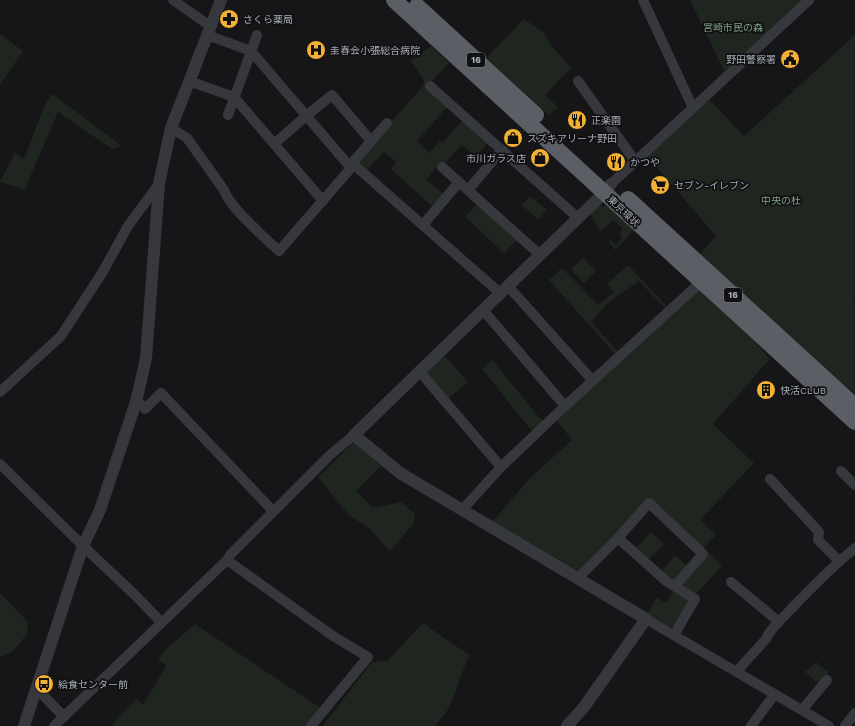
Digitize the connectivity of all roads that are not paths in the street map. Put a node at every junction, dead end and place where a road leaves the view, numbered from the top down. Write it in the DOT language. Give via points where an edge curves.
graph roads {
  1 [pos="173,0"];
  2 [pos="221,0"];
  3 [pos="394,0"];
  4 [pos="410,0"];
  5 [pos="643,0"];
  6 [pos="809,0"];
  7 [pos="208,30"];
  8 [pos="257,35"];
  9 [pos="251,51"];
  10 [pos="189,81"];
  11 [pos="578,81"];
  12 [pos="430,86"];
  13 [pos="234,97"];
  14 [pos="693,108"];
  15 [pos="228,114"];
  16 [pos="306,116"];
  17 [pos="387,123"];
  18 [pos="171,128"];
  19 [pos="371,141"];
  20 [pos="274,144"];
  21 [pos="502,150"];
  22 [pos="636,161"];
  23 [pos="352,165"];
  24 [pos="442,166"];
  25 [pos="460,182"];
  26 [pos="159,184"];
  27 [pos="608,188"];
  28 [pos="468,190"];
  29 [pos="323,201"];
  30 [pos="578,218"];
  31 [pos="424,225"];
  32 [pos="540,255"];
  33 [pos="701,282"];
  34 [pos="504,290"];
  35 [pos="483,310"];
  36 [pos="763,337"];
  37 [pos="420,372"];
  38 [pos="593,381"];
  39 [pos="838,391"];
  40 [pos="0,392"];
  41 [pos="855,403"];
  42 [pos="135,405"];
  43 [pos="565,406"];
  44 [pos="855,406"];
  45 [pos="855,422"];
  46 [pos="855,432"];
  47 [pos="354,435"];
  48 [pos="0,464"];
  49 [pos="501,467"];
  50 [pos="841,471"];
  51 [pos="770,479"];
  52 [pos="855,485"];
  53 [pos="462,510"];
  54 [pos="273,512"];
  55 [pos="618,538"];
  56 [pos="83,546"];
  57 [pos="855,548"];
  58 [pos="227,560"];
  59 [pos="839,561"];
  60 [pos="578,578"];
  61 [pos="731,582"];
  62 [pos="675,586"];
  63 [pos="646,619"];
  64 [pos="161,622"];
  65 [pos="779,622"];
  66 [pos="674,635"];
  67 [pos="737,671"];
  68 [pos="827,680"];
  69 [pos="36,692"];
  70 [pos="775,694"];
  71 [pos="802,710"];
  72 [pos="855,713"];
  73 [pos="64,717"];
  74 [pos="24,726"];
  75 [pos="54,726"];
  76 [pos="311,726"];
  77 [pos="567,726"];
  78 [pos="751,726"];
  79 [pos="829,726"];
  80 [pos="845,726"];
  1 -- 7 [label="street"];
  2 -- 7 [label="street"];
  3 -- 27 [label="highway, 東京環状 / 16"];
  4 -- 27 [label="highway, 東京環状 / 16"];
  5 -- 14 [label="street"];
  6 -- 14 [label="street"];
  7 -- 9 [label="street"];
  7 -- 10 [label="street"];
  8 -- 9 [label="street"];
  9 -- 13 [label="street"];
  9 -- 16 [label="street"];
  10 -- 13 [label="street"];
  10 -- 18 [label="street"];
  11 -- 22 [label="street"];
  12 -- 21 [label="street"];
  13 -- 15 [label="street"];
  13 -- 20 [label="street"];
  14 -- 22 [label="street"];
  16 -- 19 [label="street" via="332,95"];
  16 -- 20 [label="street"];
  16 -- 23 [label="street"];
  17 -- 19 [label="street"];
  18 -- 26 [label="street"];
  18 -- 29 [label="street" via="187,138 241,214 279,251"];
  19 -- 23 [label="street"];
  20 -- 29 [label="street"];
  21 -- 28 [label="street"];
  21 -- 30 [label="street"];
  22 -- 27 [label="street"];
  23 -- 29 [label="street"];
  23 -- 31 [label="street"];
  24 -- 25 [label="street"];
  25 -- 28 [label="street"];
  25 -- 31 [label="street"];
  26 -- 40 [label="street" via="128,226 102,273 61,336"];
  26 -- 42 [label="street" via="146,358"];
  27 -- 30 [label="street"];
  27 -- 33 [label="highway, 東京環状 / 16"];
  27 -- 39 [label="highway, 東京環状 / 16"];
  28 -- 32 [label="street"];
  30 -- 32 [label="street"];
  31 -- 34 [label="street"];
  32 -- 34 [label="street"];
  33 -- 36 [label="highway, 東京環状 / 16"];
  33 -- 38 [label="street"];
  34 -- 35 [label="street"];
  34 -- 38 [label="street"];
  35 -- 37 [label="street"];
  35 -- 43 [label="street"];
  36 -- 45 [label="highway, 東京環状 / 16"];
  36 -- 46 [label="highway, 16" via="805,386"];
  37 -- 47 [label="street"];
  37 -- 49 [label="street"];
  38 -- 43 [label="street"];
  39 -- 41 [label="highway, 16"];
  39 -- 44 [label="highway, 東京環状 / 16"];
  42 -- 54 [label="street" via="142,405 145,408 161,393"];
  42 -- 56 [label="street" via="100,510"];
  43 -- 49 [label="street"];
  47 -- 53 [label="street" via="400,473"];
  47 -- 54 [label="street" via="330,454"];
  48 -- 56 [label="street"];
  49 -- 53 [label="street"];
  50 -- 52 [label="street"];
  51 -- 59 [label="street" via="819,532 818,540"];
  53 -- 60 [label="street"];
  54 -- 58 [label="street"];
  55 -- 60 [label="street"];
  55 -- 62 [label="street"];
  55 -- 62 [label="street" via="649,503 703,554"];
  56 -- 64 [label="street"];
  56 -- 69 [label="street"];
  57 -- 59 [label="street"];
  58 -- 64 [label="street"];
  58 -- 76 [label="street" via="333,636 368,657"];
  59 -- 65 [label="street"];
  60 -- 63 [label="street"];
  61 -- 65 [label="street"];
  62 -- 66 [label="street" via="695,599"];
  63 -- 66 [label="street"];
  63 -- 77 [label="street" via="584,707"];
  64 -- 73 [label="street"];
  65 -- 67 [label="street"];
  66 -- 67 [label="street"];
  67 -- 70 [label="street"];
  68 -- 71 [label="street"];
  69 -- 73 [label="street" via="42,694"];
  69 -- 74 [label="street"];
  70 -- 71 [label="street"];
  70 -- 78 [label="street"];
  71 -- 79 [label="street"];
  72 -- 80 [label="street"];
  73 -- 75 [label="street"];
}
